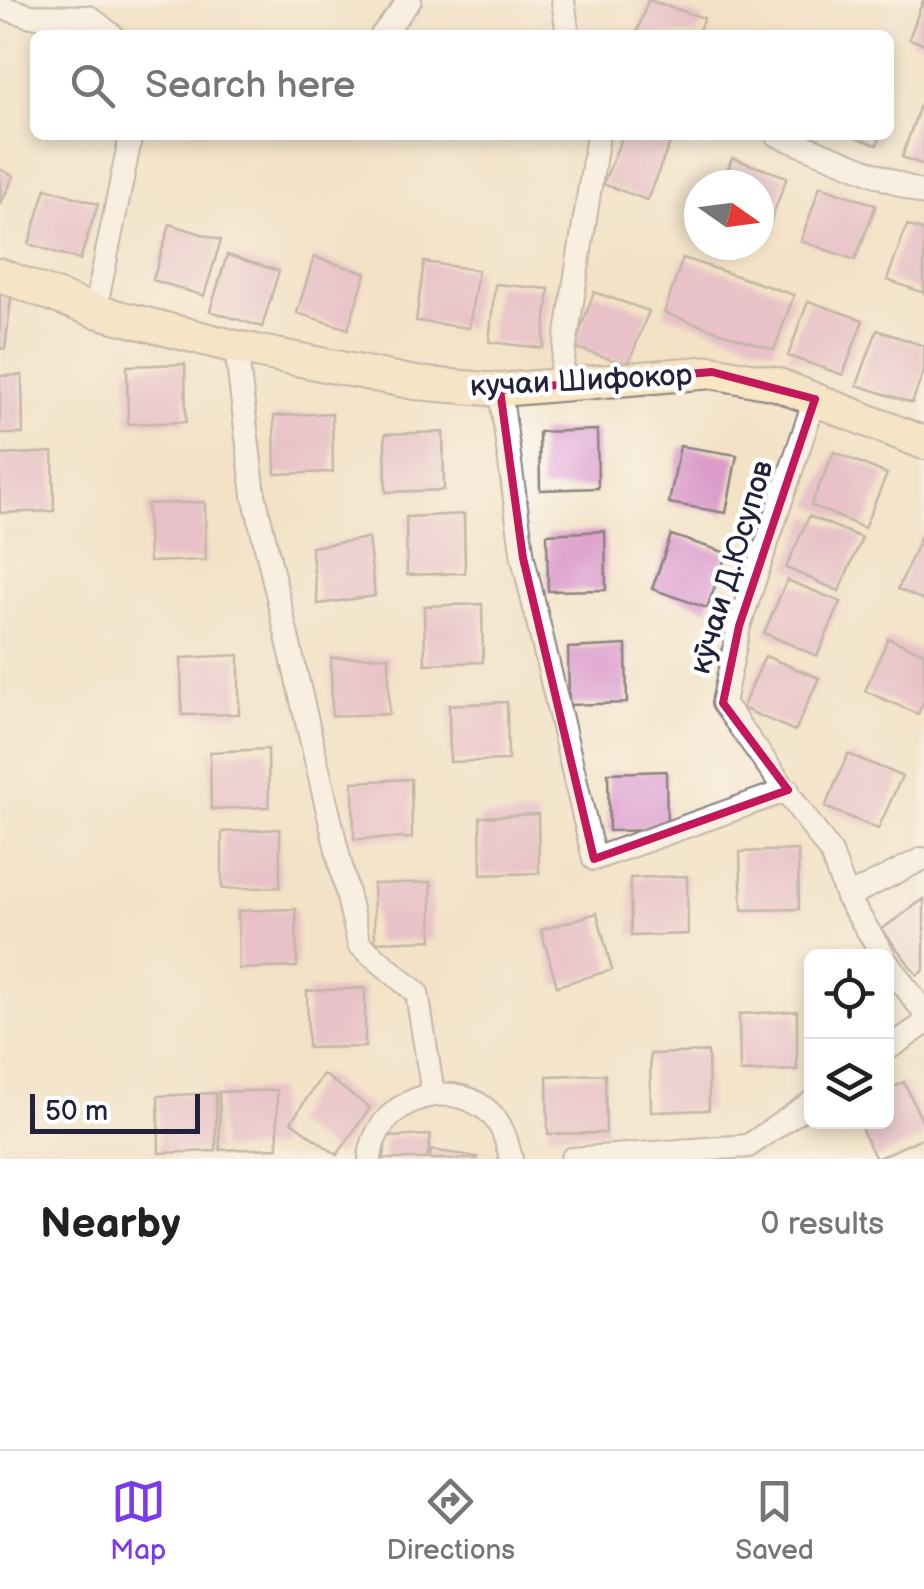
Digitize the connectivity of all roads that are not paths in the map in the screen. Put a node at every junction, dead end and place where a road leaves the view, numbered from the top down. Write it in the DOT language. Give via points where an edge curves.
graph roads {
  1 [pos="410,0"];
  2 [pos="562,0"];
  3 [pos="0,8"];
  4 [pos="106,30"];
  5 [pos="386,30"];
  6 [pos="567,30"];
  7 [pos="131,140"];
  8 [pos="597,140"];
  9 [pos="789,140"];
  10 [pos="924,194"];
  11 [pos="0,275"];
  12 [pos="94,311"];
  13 [pos="236,347"];
  14 [pos="560,385"];
  15 [pos="500,390"];
  16 [pos="815,398"];
  17 [pos="924,444"];
  18 [pos="788,790"];
  19 [pos="923,857"];
  20 [pos="848,897"];
  21 [pos="879,949"];
  22 [pos="894,971"];
  23 [pos="924,1012"];
  24 [pos="924,1024"];
  25 [pos="894,1045"];
  26 [pos="433,1094"];
  27 [pos="804,1109"];
  28 [pos="750,1153"];
  29 [pos="370,1159"];
  30 [pos="511,1159"];
  31 [pos="572,1159"];
  1 -- 5 [label="street"];
  2 -- 6 [label="street"];
  3 -- 4 [label="street" via="89,17"];
  7 -- 12 [label="street"];
  8 -- 14 [label="street"];
  9 -- 10 [label="street"];
  11 -- 12 [label="street, кучаи Шифокор"];
  12 -- 13 [label="street, кучаи Шифокор"];
  13 -- 15 [label="street, кучаи Шифокор" via="414,383"];
  13 -- 26 [label="street" via="254,495 359,944 417,993"];
  14 -- 15 [label="street, кучаи Шифокор"];
  14 -- 16 [label="street, кучаи Шифокор" via="712,372"];
  15 -- 18 [label="street" via="523,558 594,859"];
  16 -- 17 [label="street, кучаи Шифокор"];
  16 -- 18 [label="street, кӯчаи Д.Юсупов" via="739,626 723,702"];
  18 -- 20 [label="street, кӯчаи Д.Юсупов" via="832,853"];
  19 -- 20 [label="street"];
  20 -- 21 [label="street, кӯчаи Д.Юсупов"];
  22 -- 23 [label="street, кӯчаи Д.Юсупов"];
  24 -- 25 [label="street"];
  26 -- 29 [label="street" via="406,1102 383,1121"];
  26 -- 30 [label="street" via="462,1096 488,1111 506,1134"];
  27 -- 28 [label="street"];
  28 -- 31 [label="street"];
}
